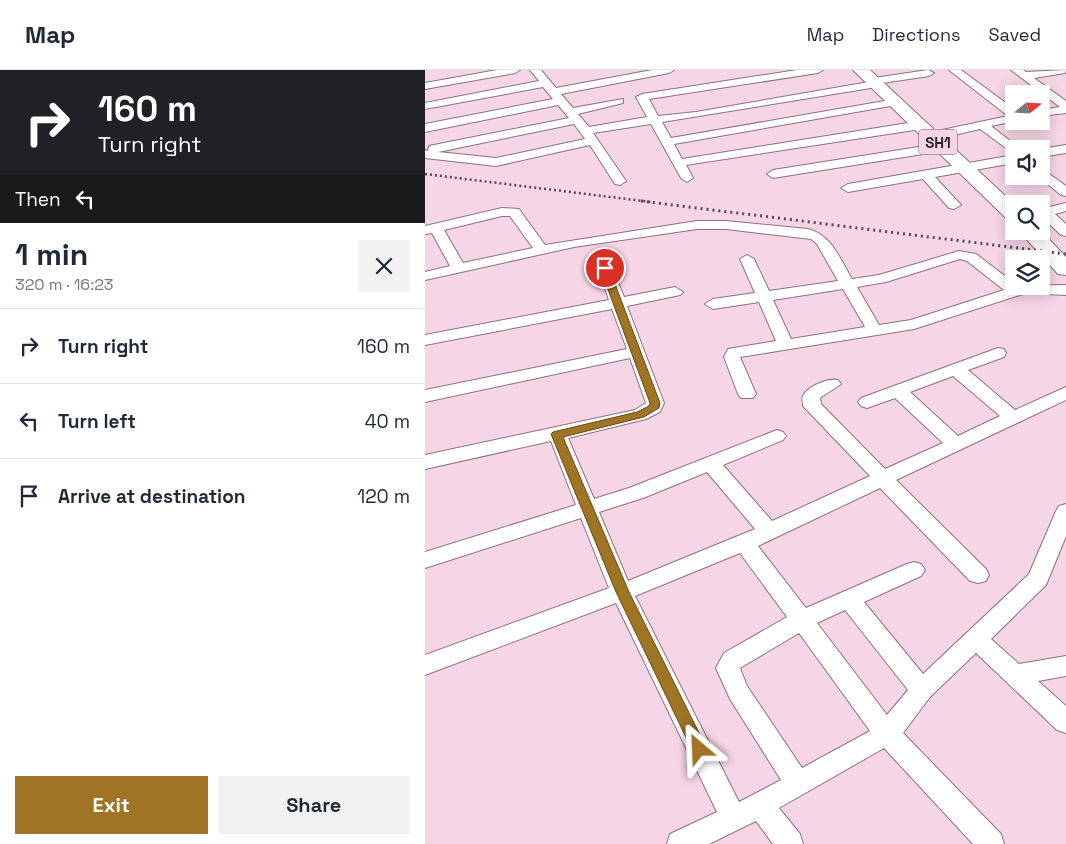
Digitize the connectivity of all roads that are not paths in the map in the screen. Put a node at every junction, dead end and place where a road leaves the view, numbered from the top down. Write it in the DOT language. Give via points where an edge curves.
graph roads {
  1 [pos="515,70"];
  2 [pos="535,70"];
  3 [pos="598,70"];
  4 [pos="664,70"];
  5 [pos="818,70"];
  6 [pos="954,70"];
  7 [pos="1065,70"];
  8 [pos="490,72"];
  9 [pos="929,73"];
  10 [pos="1020,73"];
  11 [pos="871,78"];
  12 [pos="610,82"];
  13 [pos="546,83"];
  14 [pos="425,86"];
  15 [pos="755,92"];
  16 [pos="557,97"];
  17 [pos="619,101"];
  18 [pos="896,102"];
  19 [pos="425,106"];
  20 [pos="1005,110"];
  21 [pos="1064,111"];
  22 [pos="1050,112"];
  23 [pos="819,115"];
  24 [pos="573,116"];
  25 [pos="1005,119"];
  26 [pos="654,120"];
  27 [pos="782,121"];
  28 [pos="982,125"];
  29 [pos="425,128"];
  30 [pos="590,136"];
  31 [pos="932,136"];
  32 [pos="841,137"];
  33 [pos="667,142"];
  34 [pos="1005,143"];
  35 [pos="1066,149"];
  36 [pos="425,152"];
  37 [pos="1050,152"];
  38 [pos="863,160"];
  39 [pos="1005,161"];
  40 [pos="678,163"];
  41 [pos="967,169"];
  42 [pos="773,174"];
  43 [pos="926,175"];
  44 [pos="687,178"];
  45 [pos="1050,179"];
  46 [pos="620,182"];
  47 [pos="848,188"];
  48 [pos="1066,192"];
  49 [pos="954,205"];
  50 [pos="1005,206"];
  51 [pos="1066,207"];
  52 [pos="430,228"];
  53 [pos="1066,232"];
  54 [pos="1038,240"];
  55 [pos="541,249"];
  56 [pos="747,259"];
  57 [pos="458,266"];
  58 [pos="605,268"];
  59 [pos="1066,270"];
  60 [pos="425,276"];
  61 [pos="848,284"];
  62 [pos="1005,284"];
  63 [pos="1050,288"];
  64 [pos="1066,290"];
  65 [pos="675,292"];
  66 [pos="1005,293"];
  67 [pos="764,297"];
  68 [pos="617,304"];
  69 [pos="713,304"];
  70 [pos="875,330"];
  71 [pos="425,340"];
  72 [pos="786,345"];
  73 [pos="636,352"];
  74 [pos="998,354"];
  75 [pos="956,369"];
  76 [pos="832,384"];
  77 [pos="898,391"];
  78 [pos="1066,393"];
  79 [pos="747,394"];
  80 [pos="425,396"];
  81 [pos="867,402"];
  82 [pos="1013,418"];
  83 [pos="557,434"];
  84 [pos="777,436"];
  85 [pos="956,444"];
  86 [pos="425,462"];
  87 [pos="710,463"];
  88 [pos="884,478"];
  89 [pos="589,508"];
  90 [pos="1066,511"];
  91 [pos="769,531"];
  92 [pos="744,543"];
  93 [pos="425,560"];
  94 [pos="914,570"];
  95 [pos="978,575"];
  96 [pos="622,592"];
  97 [pos="849,599"];
  98 [pos="802,620"];
  99 [pos="976,639"];
  100 [pos="425,665"];
  101 [pos="1066,666"];
  102 [pos="1015,675"];
  103 [pos="922,690"];
  104 [pos="1066,722"];
  105 [pos="887,734"];
  106 [pos="798,784"];
  107 [pos="760,806"];
  108 [pos="733,818"];
  109 [pos="680,844"];
  110 [pos="790,844"];
  111 [pos="991,844"];
  1 -- 8 [label="street"];
  2 -- 13 [label="street"];
  3 -- 12 [label="street"];
  4 -- 12 [label="street"];
  5 -- 15 [label="street"];
  6 -- 20 [label="street"];
  7 -- 10 [label="street"];
  8 -- 14 [label="street"];
  9 -- 11 [label="street"];
  10 -- 21 [label="street"];
  11 -- 15 [label="street"];
  11 -- 18 [label="main road, SH1"];
  12 -- 16 [label="street"];
  13 -- 16 [label="street"];
  13 -- 19 [label="street"];
  15 -- 26 [label="street"];
  15 -- 26 [label="street" via="724,81 645,96 643,99"];
  15 -- 27 [label="street"];
  16 -- 24 [label="street"];
  16 -- 29 [label="street"];
  17 -- 24 [label="street"];
  18 -- 23 [label="street"];
  18 -- 31 [label="main road, SH1"];
  21 -- 22 [label="street"];
  23 -- 27 [label="street"];
  23 -- 32 [label="street"];
  24 -- 30 [label="street"];
  24 -- 36 [label="street"];
  25 -- 28 [label="street"];
  26 -- 30 [label="street"];
  26 -- 33 [label="street"];
  27 -- 33 [label="street"];
  28 -- 31 [label="street"];
  28 -- 34 [label="street"];
  30 -- 36 [label="street" via="496,162"];
  30 -- 46 [label="street"];
  31 -- 32 [label="street"];
  31 -- 38 [label="street"];
  31 -- 41 [label="main road, SH1"];
  32 -- 38 [label="street"];
  32 -- 40 [label="street"];
  33 -- 40 [label="street"];
  35 -- 37 [label="street"];
  38 -- 42 [label="street"];
  39 -- 41 [label="street"];
  40 -- 44 [label="street"];
  41 -- 43 [label="street"];
  41 -- 50 [label="main road, SH1"];
  43 -- 47 [label="street"];
  43 -- 49 [label="street"];
  45 -- 48 [label="street"];
  51 -- 53 [label="street" via="1045,212"];
  52 -- 55 [label="street" via="513,212"];
  52 -- 57 [label="street"];
  54 -- 59 [label="main road"];
  55 -- 57 [label="street"];
  55 -- 61 [label="street" via="697,225 775,229 816,236"];
  56 -- 67 [label="street"];
  57 -- 60 [label="street"];
  58 -- 68 [label="street"];
  61 -- 62 [label="street" via="881,279 964,255"];
  61 -- 67 [label="street"];
  61 -- 70 [label="street"];
  63 -- 64 [label="street"];
  65 -- 68 [label="street"];
  66 -- 70 [label="street" via="914,324"];
  67 -- 69 [label="street"];
  67 -- 72 [label="street"];
  68 -- 71 [label="street"];
  68 -- 73 [label="street"];
  70 -- 72 [label="street"];
  72 -- 79 [label="street" via="734,354 732,357"];
  73 -- 80 [label="street"];
  73 -- 83 [label="street" via="654,408 640,415"];
  74 -- 75 [label="street"];
  75 -- 77 [label="street"];
  75 -- 82 [label="street"];
  76 -- 88 [label="street" via="811,396 812,406"];
  77 -- 81 [label="street"];
  77 -- 85 [label="street"];
  78 -- 82 [label="street"];
  82 -- 85 [label="street"];
  83 -- 86 [label="street"];
  83 -- 89 [label="street"];
  84 -- 87 [label="street"];
  85 -- 88 [label="street"];
  87 -- 89 [label="street"];
  87 -- 91 [label="street"];
  88 -- 91 [label="street"];
  88 -- 95 [label="street"];
  89 -- 93 [label="street"];
  89 -- 96 [label="street"];
  90 -- 99 [label="street" via="1037,579"];
  91 -- 92 [label="street"];
  92 -- 96 [label="street"];
  92 -- 98 [label="street"];
  94 -- 97 [label="street"];
  96 -- 100 [label="street"];
  96 -- 108 [label="street"];
  97 -- 98 [label="street"];
  97 -- 103 [label="street"];
  98 -- 105 [label="street"];
  98 -- 106 [label="street" via="732,660 728,668 738,692"];
  99 -- 102 [label="street"];
  99 -- 103 [label="street"];
  101 -- 102 [label="street"];
  102 -- 104 [label="street"];
  103 -- 105 [label="street"];
  105 -- 106 [label="street"];
  105 -- 111 [label="street"];
  106 -- 107 [label="street"];
  107 -- 108 [label="street"];
  107 -- 110 [label="street"];
  108 -- 109 [label="street"];
}
